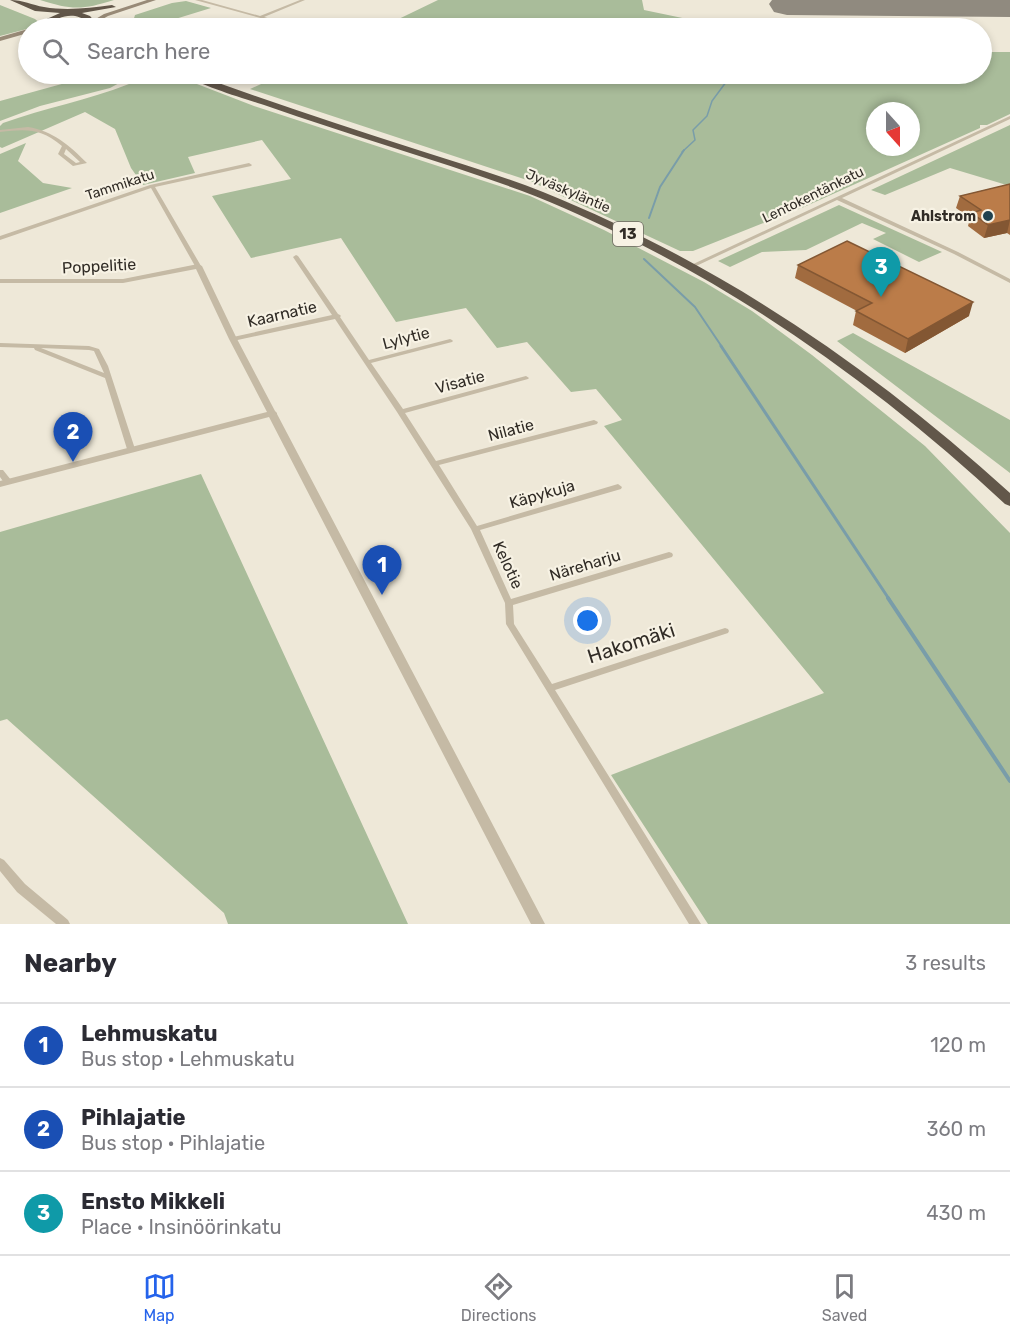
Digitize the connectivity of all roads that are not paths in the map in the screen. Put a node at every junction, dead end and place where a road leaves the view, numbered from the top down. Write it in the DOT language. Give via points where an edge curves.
graph roads {
  1 [pos="5,0"];
  2 [pos="14,0"];
  3 [pos="137,0"];
  4 [pos="153,0"];
  5 [pos="197,0"];
  6 [pos="303,0"];
  7 [pos="112,7"];
  8 [pos="38,9"];
  9 [pos="68,14"];
  10 [pos="81,15"];
  11 [pos="261,17"];
  12 [pos="44,18"];
  13 [pos="59,18"];
  14 [pos="88,18"];
  15 [pos="100,18"];
  16 [pos="265,18"];
  17 [pos="18,36"];
  18 [pos="0,40"];
  19 [pos="217,84"];
  20 [pos="1010,117"];
  21 [pos="0,131"];
  22 [pos="64,147"];
  23 [pos="249,165"];
  24 [pos="152,186"];
  25 [pos="837,198"];
  26 [pos="0,238"];
  27 [pos="296,257"];
  28 [pos="198,266"];
  29 [pos="692,266"];
  30 [pos="1010,280"];
  31 [pos="0,281"];
  32 [pos="338,316"];
  33 [pos="233,339"];
  34 [pos="450,341"];
  35 [pos="0,345"];
  36 [pos="30,346"];
  37 [pos="369,362"];
  38 [pos="108,377"];
  39 [pos="526,378"];
  40 [pos="273,412"];
  41 [pos="401,412"];
  42 [pos="594,422"];
  43 [pos="131,449"];
  44 [pos="435,464"];
  45 [pos="0,472"];
  46 [pos="4,483"];
  47 [pos="618,487"];
  48 [pos="1010,501"];
  49 [pos="475,529"];
  50 [pos="669,555"];
  51 [pos="509,603"];
  52 [pos="725,631"];
  53 [pos="549,688"];
  54 [pos="0,863"];
  55 [pos="64,924"];
  56 [pos="538,924"];
  57 [pos="695,924"];
  1 -- 12 [label="highway"];
  2 -- 8 [label="highway"];
  3 -- 7 [label="main road"];
  4 -- 15 [label="main road"];
  5 -- 11 [label="street"];
  6 -- 11 [label="street"];
  7 -- 8 [label="highway" via="71,12"];
  7 -- 10 [label="main road"];
  8 -- 9 [label="highway"];
  9 -- 10 [label="highway"];
  9 -- 13 [label="highway"];
  10 -- 14 [label="highway"];
  11 -- 16 [label="street"];
  17 -- 18 [label="main road"];
  19 -- 29 [label="highway, Jyväskyläntie / 13" via="538,194"];
  20 -- 25 [label="street, Lentokentänkatu"];
  21 -- 22 [label="street" via="45,131"];
  23 -- 24 [label="street, Tammikatu"];
  24 -- 26 [label="street, Tammikatu"];
  24 -- 28 [label="street"];
  25 -- 29 [label="street, Lentokentänkatu"];
  25 -- 30 [label="street"];
  27 -- 32 [label="street, Kelotie"];
  28 -- 31 [label="street, Poppelitie" via="123,281"];
  28 -- 33 [label="street"];
  29 -- 48 [label="highway, Jyväskyläntie / 13" via="849,365 944,441"];
  32 -- 33 [label="street, Kaarnatie"];
  32 -- 37 [label="street, Kelotie"];
  33 -- 40 [label="street"];
  34 -- 37 [label="street, Lylytie"];
  35 -- 36 [label="street"];
  36 -- 38 [label="street"];
  36 -- 38 [label="street" via="97,350"];
  37 -- 41 [label="street, Kelotie"];
  38 -- 43 [label="street"];
  39 -- 41 [label="street, Visatie"];
  40 -- 43 [label="street"];
  40 -- 56 [label="street"];
  41 -- 44 [label="street, Kelotie"];
  42 -- 44 [label="street, Nilatie"];
  43 -- 46 [label="street"];
  44 -- 49 [label="street, Kelotie"];
  45 -- 46 [label="street"];
  47 -- 49 [label="street, Käpykuja"];
  49 -- 51 [label="street, Kelotie"];
  50 -- 51 [label="street, Näreharju"];
  51 -- 53 [label="street, Kelotie" via="510,624"];
  52 -- 53 [label="street, Hakomäki"];
  53 -- 57 [label="street, Kelotie"];
  54 -- 55 [label="street" via="21,888"];
}
